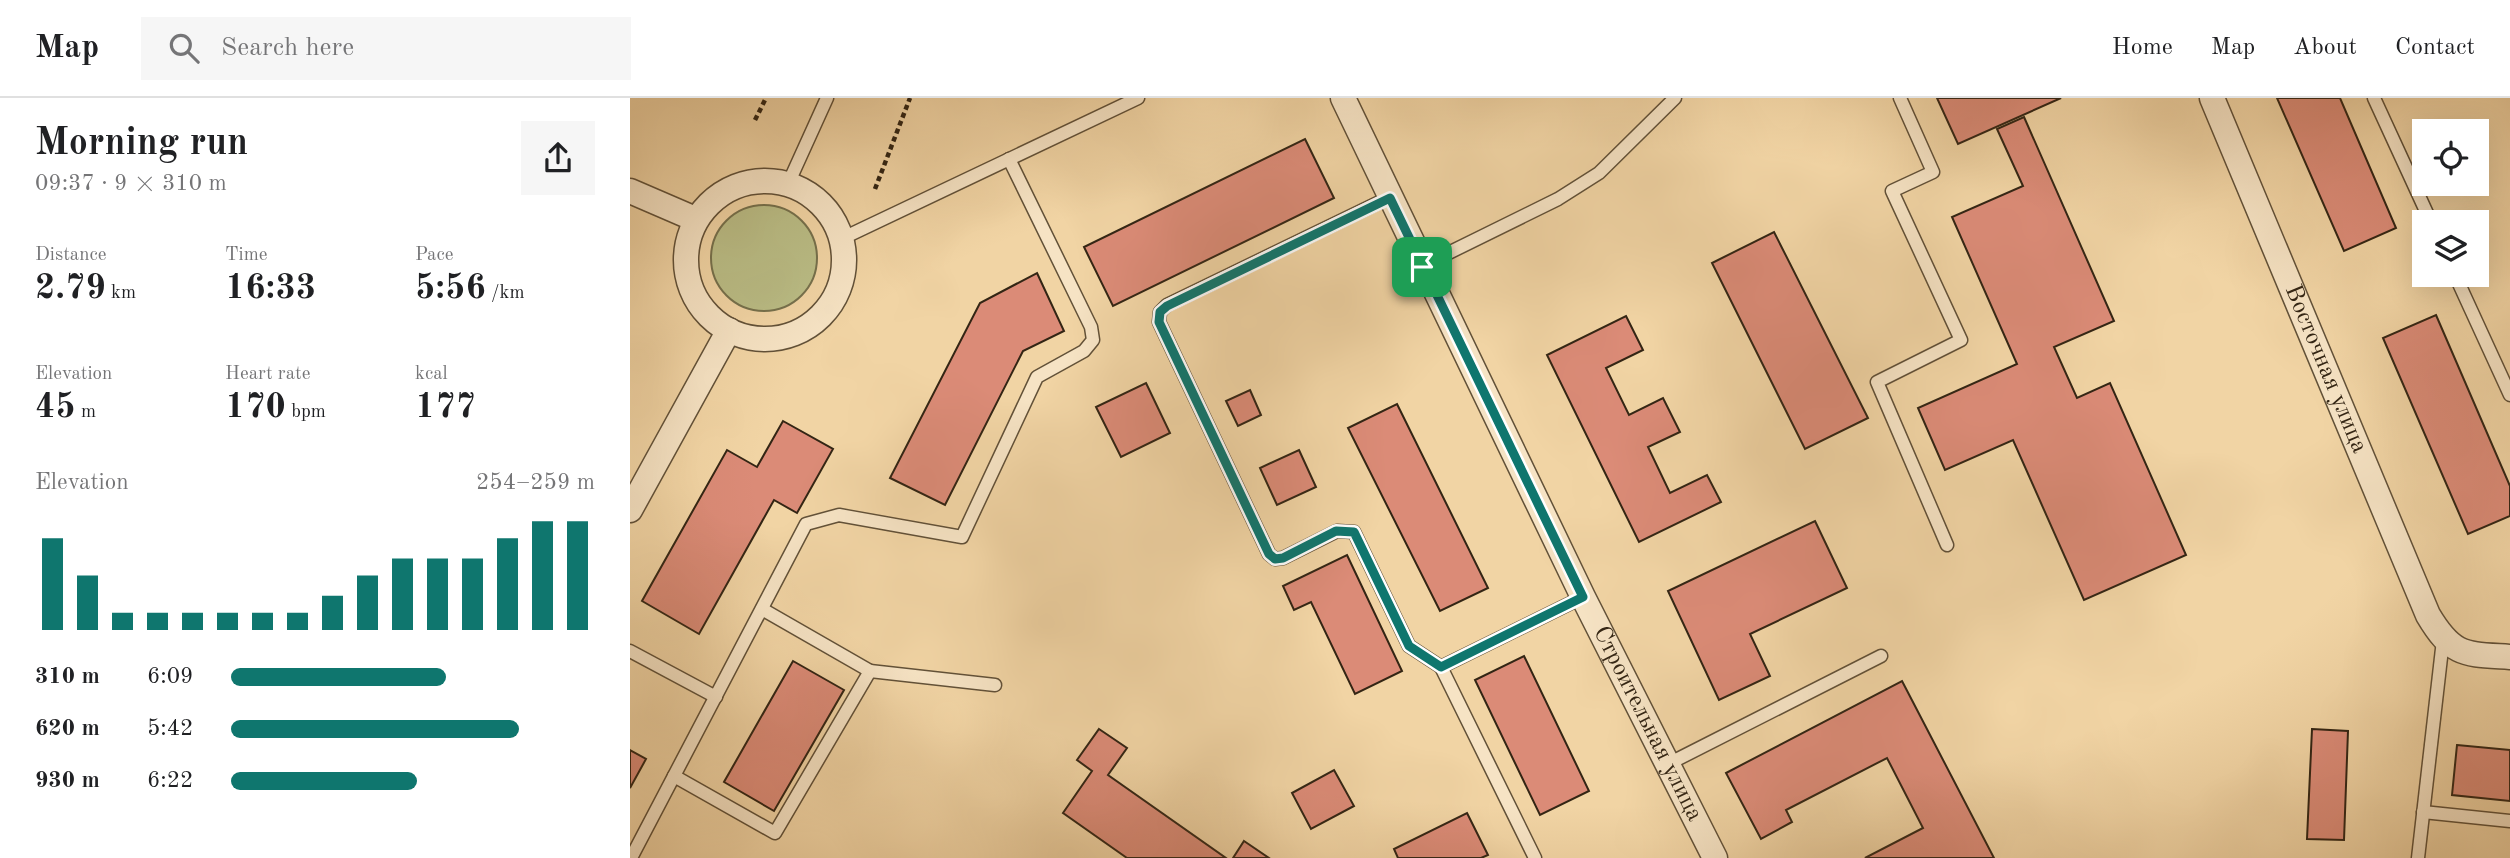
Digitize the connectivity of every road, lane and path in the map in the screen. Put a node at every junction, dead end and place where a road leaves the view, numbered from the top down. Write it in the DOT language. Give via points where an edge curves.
graph roads {
  1 [pos="765,98"];
  2 [pos="827,98"];
  3 [pos="910,98"];
  4 [pos="1138,98"];
  5 [pos="1343,98"];
  6 [pos="1675,98"];
  7 [pos="1900,98"];
  8 [pos="2212,98"];
  9 [pos="2374,98"];
  10 [pos="755,120"];
  11 [pos="1009,159"];
  12 [pos="788,184"];
  13 [pos="875,189"];
  14 [pos="630,191"];
  15 [pos="1390,198"];
  16 [pos="2425,210"];
  17 [pos="695,219"];
  18 [pos="841,239"];
  19 [pos="1422,267"];
  20 [pos="2460,287"];
  21 [pos="729,330"];
  22 [pos="2510,395"];
  23 [pos="630,510"];
  24 [pos="1947,545"];
  25 [pos="1583,597"];
  26 [pos="762,609"];
  27 [pos="2443,640"];
  28 [pos="630,652"];
  29 [pos="1881,656"];
  30 [pos="2510,657"];
  31 [pos="1441,667"];
  32 [pos="870,671"];
  33 [pos="995,685"];
  34 [pos="716,697"];
  35 [pos="1668,764"];
  36 [pos="674,776"];
  37 [pos="2423,812"];
  38 [pos="2510,821"];
  39 [pos="631,858"];
  40 [pos="1535,858"];
  41 [pos="1715,858"];
  42 [pos="2418,858"];
  1 -- 10 [label="path"];
  2 -- 12 [label="lane"];
  3 -- 13 [label="path"];
  4 -- 11 [label="lane"];
  5 -- 15 [label="street, Строительная улица"];
  6 -- 19 [label="lane" via="1599,173 1558,200"];
  7 -- 24 [label="lane" via="1933,172 1892,191 1961,340 1877,382"];
  8 -- 27 [label="street, Восточная улица" via="2428,615"];
  9 -- 16 [label="lane"];
  11 -- 18 [label="lane"];
  11 -- 26 [label="lane" via="1091,327 1093,340 1084,351 1037,377 962,537 839,516 806,524"];
  12 -- 17 [label="street" via="762,180 736,186 714,199"];
  12 -- 18 [label="street" via="821,205"];
  14 -- 17 [label="street"];
  15 -- 19 [label="street, Строительная улица"];
  15 -- 31 [label="lane" via="1167,306 1160,312 1159,322 1269,554 1283,558 1336,531 1354,532 1409,646"];
  17 -- 21 [label="street" via="687,243 686,269 693,294 708,315"];
  18 -- 21 [label="street" via="844,265 838,290 824,312 804,329 779,338 754,338"];
  19 -- 25 [label="street, Строительная улица"];
  20 -- 22 [label="lane"];
  21 -- 23 [label="street"];
  25 -- 31 [label="lane"];
  25 -- 35 [label="street, Строительная улица"];
  26 -- 32 [label="lane"];
  26 -- 34 [label="lane"];
  27 -- 30 [label="street" via="2469,654"];
  27 -- 37 [label="lane"];
  28 -- 34 [label="lane"];
  29 -- 35 [label="lane"];
  31 -- 40 [label="lane"];
  32 -- 33 [label="lane"];
  32 -- 36 [label="lane" via="775,834"];
  34 -- 36 [label="lane"];
  35 -- 41 [label="street, Строительная улица"];
  36 -- 39 [label="lane"];
  37 -- 38 [label="lane"];
  37 -- 42 [label="lane"];
}
